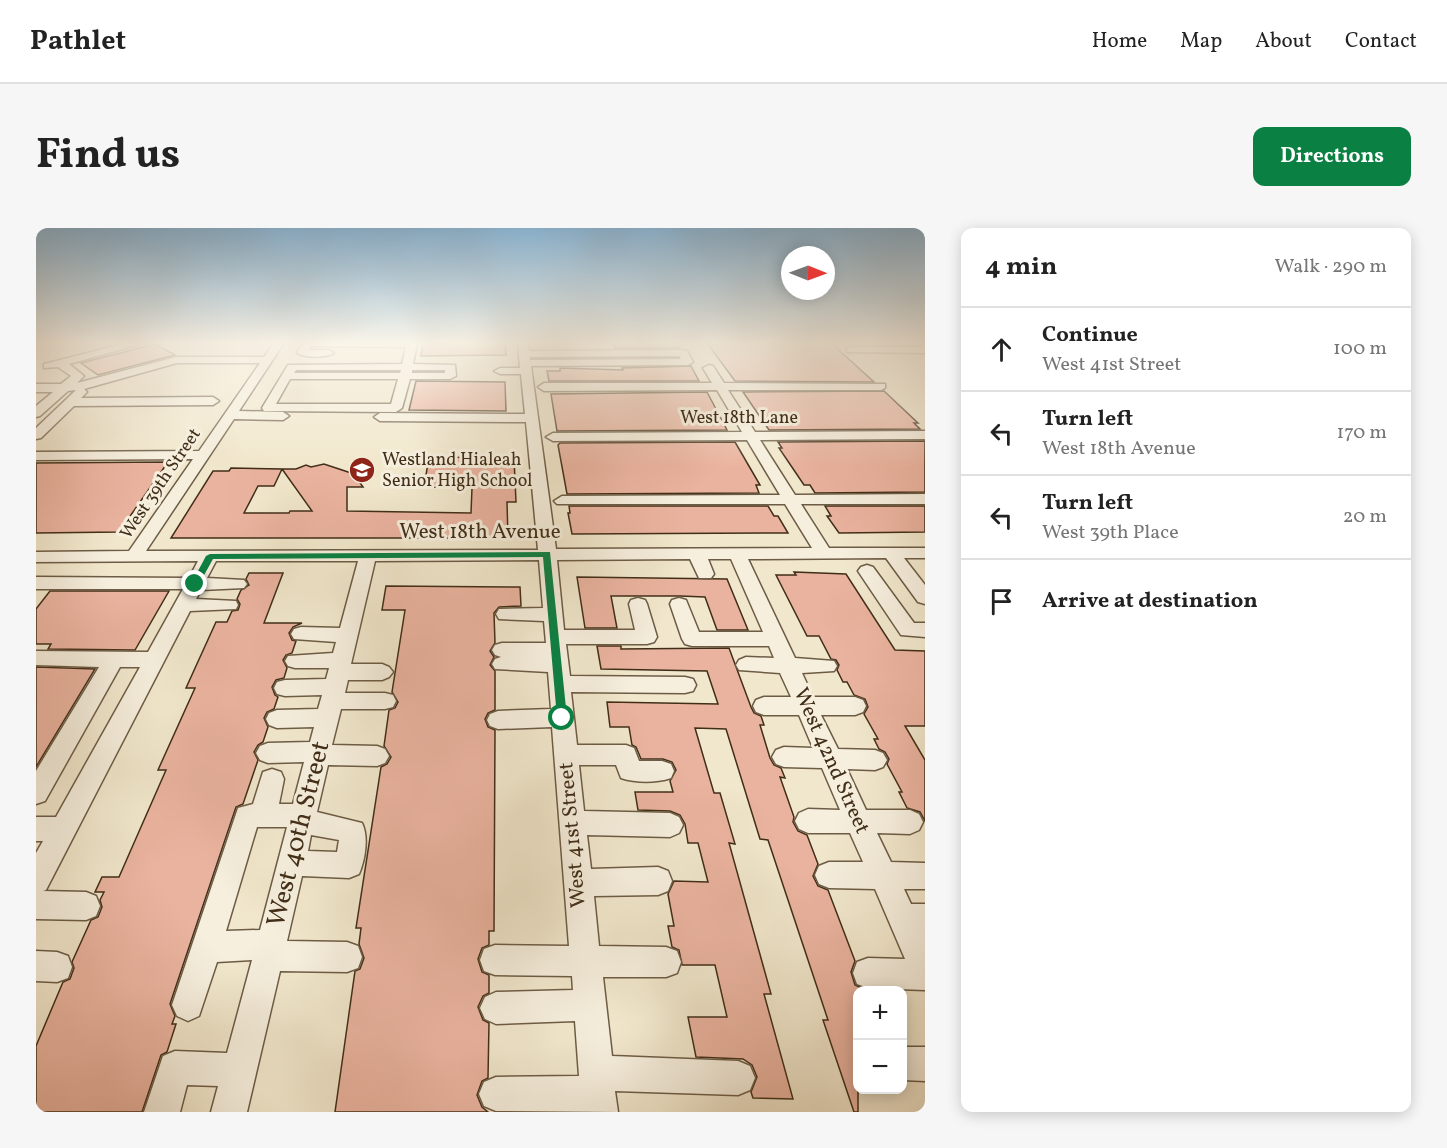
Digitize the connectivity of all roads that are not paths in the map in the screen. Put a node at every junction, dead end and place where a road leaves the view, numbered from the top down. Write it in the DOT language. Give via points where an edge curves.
graph roads {
  1 [pos="68,384"];
  2 [pos="388,384"];
  3 [pos="528,384"];
  4 [pos="88,385"];
  5 [pos="271,385"];
  6 [pos="720,386"];
  7 [pos="881,386"];
  8 [pos="402,387"];
  9 [pos="544,387"];
  10 [pos="64,388"];
  11 [pos="36,389"];
  12 [pos="213,401"];
  13 [pos="71,402"];
  14 [pos="36,413"];
  15 [pos="230,415"];
  16 [pos="532,418"];
  17 [pos="36,435"];
  18 [pos="925,435"];
  19 [pos="751,436"];
  20 [pos="553,437"];
  21 [pos="203,454"];
  22 [pos="36,456"];
  23 [pos="925,499"];
  24 [pos="789,500"];
  25 [pos="561,501"];
  26 [pos="823,553"];
  27 [pos="891,553"];
  28 [pos="925,553"];
  29 [pos="547,554"];
  30 [pos="697,554"];
  31 [pos="736,554"];
  32 [pos="368,555"];
  33 [pos="210,556"];
  34 [pos="36,557"];
  35 [pos="55,557"];
  36 [pos="134,557"];
  37 [pos="867,572"];
  38 [pos="705,574"];
  39 [pos="36,581"];
  40 [pos="195,584"];
  41 [pos="238,585"];
  42 [pos="925,598"];
  43 [pos="184,604"];
  44 [pos="638,604"];
  45 [pos="680,604"];
  46 [pos="229,605"];
  47 [pos="506,614"];
  48 [pos="925,630"];
  49 [pos="301,634"];
  50 [pos="348,635"];
  51 [pos="775,639"];
  52 [pos="556,650"];
  53 [pos="502,657"];
  54 [pos="36,658"];
  55 [pos="155,659"];
  56 [pos="114,660"];
  57 [pos="295,661"];
  58 [pos="746,665"];
  59 [pos="788,666"];
  60 [pos="827,666"];
  61 [pos="382,672"];
  62 [pos="685,685"];
  63 [pos="285,688"];
  64 [pos="335,688"];
  65 [pos="386,701"];
  66 [pos="764,706"];
  67 [pos="855,706"];
  68 [pos="806,707"];
  69 [pos="277,718"];
  70 [pos="562,718"];
  71 [pos="498,720"];
  72 [pos="268,753"];
  73 [pos="319,754"];
  74 [pos="566,755"];
  75 [pos="377,756"];
  76 [pos="784,757"];
  77 [pos="830,759"];
  78 [pos="875,760"];
  79 [pos="662,771"];
  80 [pos="272,779"];
  81 [pos="36,793"];
  82 [pos="263,816"];
  83 [pos="302,818"];
  84 [pos="808,821"];
  85 [pos="858,821"];
  86 [pos="910,822"];
  87 [pos="572,823"];
  88 [pos="670,825"];
  89 [pos="36,829"];
  90 [pos="63,829"];
  91 [pos="291,863"];
  92 [pos="829,875"];
  93 [pos="925,876"];
  94 [pos="883,877"];
  95 [pos="36,880"];
  96 [pos="658,881"];
  97 [pos="577,883"];
  98 [pos="36,905"];
  99 [pos="86,906"];
  100 [pos="914,919"];
  101 [pos="206,947"];
  102 [pos="270,950"];
  103 [pos="347,957"];
  104 [pos="495,960"];
  105 [pos="585,961"];
  106 [pos="666,962"];
  107 [pos="925,968"];
  108 [pos="868,973"];
  109 [pos="925,975"];
  110 [pos="188,1005"];
  111 [pos="589,1005"];
  112 [pos="496,1008"];
  113 [pos="240,1070"];
  114 [pos="738,1078"];
  115 [pos="598,1092"];
  116 [pos="496,1094"];
  117 [pos="162,1112"];
  118 [pos="229,1112"];
  1 -- 10 [label="street"];
  2 -- 8 [label="street"];
  3 -- 16 [label="street, West 41st Street"];
  4 -- 10 [label="street"];
  4 -- 13 [label="street"];
  5 -- 8 [label="street"];
  5 -- 15 [label="street, West 39th Street"];
  6 -- 7 [label="street"];
  6 -- 9 [label="street"];
  6 -- 19 [label="street"];
  10 -- 11 [label="street"];
  10 -- 14 [label="street"];
  12 -- 13 [label="street"];
  13 -- 17 [label="street"];
  15 -- 16 [label="street"];
  15 -- 21 [label="street, West 39th Street"];
  16 -- 29 [label="street, West 41st Street"];
  18 -- 19 [label="street, West 18th Lane"];
  19 -- 20 [label="street, West 18th Lane"];
  19 -- 24 [label="street"];
  21 -- 22 [label="street"];
  21 -- 36 [label="street, West 39th Street"];
  23 -- 24 [label="street"];
  24 -- 25 [label="street"];
  24 -- 26 [label="street"];
  26 -- 27 [label="street, West 18th Avenue"];
  26 -- 31 [label="street, West 18th Avenue"];
  27 -- 28 [label="street, West 18th Avenue"];
  27 -- 42 [label="street"];
  29 -- 30 [label="street, West 18th Avenue"];
  29 -- 32 [label="street, West 18th Avenue"];
  29 -- 52 [label="street, West 41st Street"];
  30 -- 31 [label="street, West 18th Avenue"];
  30 -- 38 [label="street"];
  31 -- 51 [label="street, West 42nd Street"];
  32 -- 33 [label="street, West 18th Avenue"];
  32 -- 50 [label="street, West 40th Street"];
  33 -- 36 [label="street, West 18th Avenue"];
  33 -- 40 [label="street"];
  34 -- 35 [label="street, West 18th Avenue"];
  35 -- 36 [label="street, West 18th Avenue"];
  35 -- 39 [label="street"];
  37 -- 48 [label="street" via="908,630"];
  39 -- 40 [label="street"];
  40 -- 41 [label="street"];
  40 -- 43 [label="street"];
  43 -- 46 [label="street"];
  43 -- 55 [label="street"];
  44 -- 52 [label="street" via="646,637"];
  45 -- 51 [label="street" via="692,639"];
  47 -- 52 [label="street"];
  49 -- 50 [label="street"];
  50 -- 64 [label="street, West 40th Street"];
  51 -- 59 [label="street, West 42nd Street"];
  52 -- 53 [label="street"];
  52 -- 62 [label="street"];
  52 -- 70 [label="street, West 41st Street"];
  54 -- 56 [label="street"];
  55 -- 56 [label="street"];
  55 -- 90 [label="street"];
  56 -- 81 [label="street"];
  57 -- 64 [label="street"];
  58 -- 59 [label="street"];
  59 -- 60 [label="street"];
  59 -- 68 [label="street, West 42nd Street"];
  61 -- 64 [label="street"];
  63 -- 64 [label="street"];
  64 -- 65 [label="street"];
  64 -- 69 [label="street"];
  64 -- 73 [label="street, West 40th Street"];
  66 -- 68 [label="street"];
  67 -- 68 [label="street"];
  68 -- 77 [label="street, West 42nd Street"];
  70 -- 71 [label="street"];
  70 -- 74 [label="street, West 41st Street"];
  72 -- 73 [label="street"];
  73 -- 75 [label="street"];
  73 -- 83 [label="street, West 40th Street"];
  74 -- 79 [label="street" via="626,755 630,771"];
  74 -- 87 [label="street, West 41st Street"];
  76 -- 77 [label="street"];
  77 -- 78 [label="street"];
  77 -- 85 [label="street, West 42nd Street"];
  80 -- 82 [label="street"];
  82 -- 83 [label="street"];
  82 -- 101 [label="street" via="247,816"];
  83 -- 91 [label="street, West 40th Street"];
  83 -- 91 [label="street" via="353,831 349,865"];
  84 -- 85 [label="street"];
  85 -- 86 [label="street"];
  85 -- 94 [label="street, West 42nd Street"];
  87 -- 88 [label="street"];
  87 -- 97 [label="street, West 41st Street"];
  89 -- 90 [label="street"];
  90 -- 95 [label="street"];
  91 -- 102 [label="street, West 40th Street"];
  92 -- 94 [label="street"];
  93 -- 94 [label="street"];
  94 -- 100 [label="street, West 42nd Street"];
  96 -- 97 [label="street"];
  97 -- 105 [label="street, West 41st Street"];
  98 -- 99 [label="street"];
  100 -- 107 [label="street, West 42nd Street"];
  101 -- 102 [label="street"];
  101 -- 110 [label="street"];
  102 -- 103 [label="street"];
  102 -- 113 [label="street, West 40th Street"];
  104 -- 105 [label="street"];
  105 -- 106 [label="street"];
  105 -- 111 [label="street, West 41st Street"];
  108 -- 109 [label="street"];
  111 -- 112 [label="street"];
  111 -- 115 [label="street, West 41st Street"];
  113 -- 117 [label="street" via="175,1068"];
  113 -- 118 [label="street, West 40th Street"];
  114 -- 115 [label="street"];
  115 -- 116 [label="street"];
}
